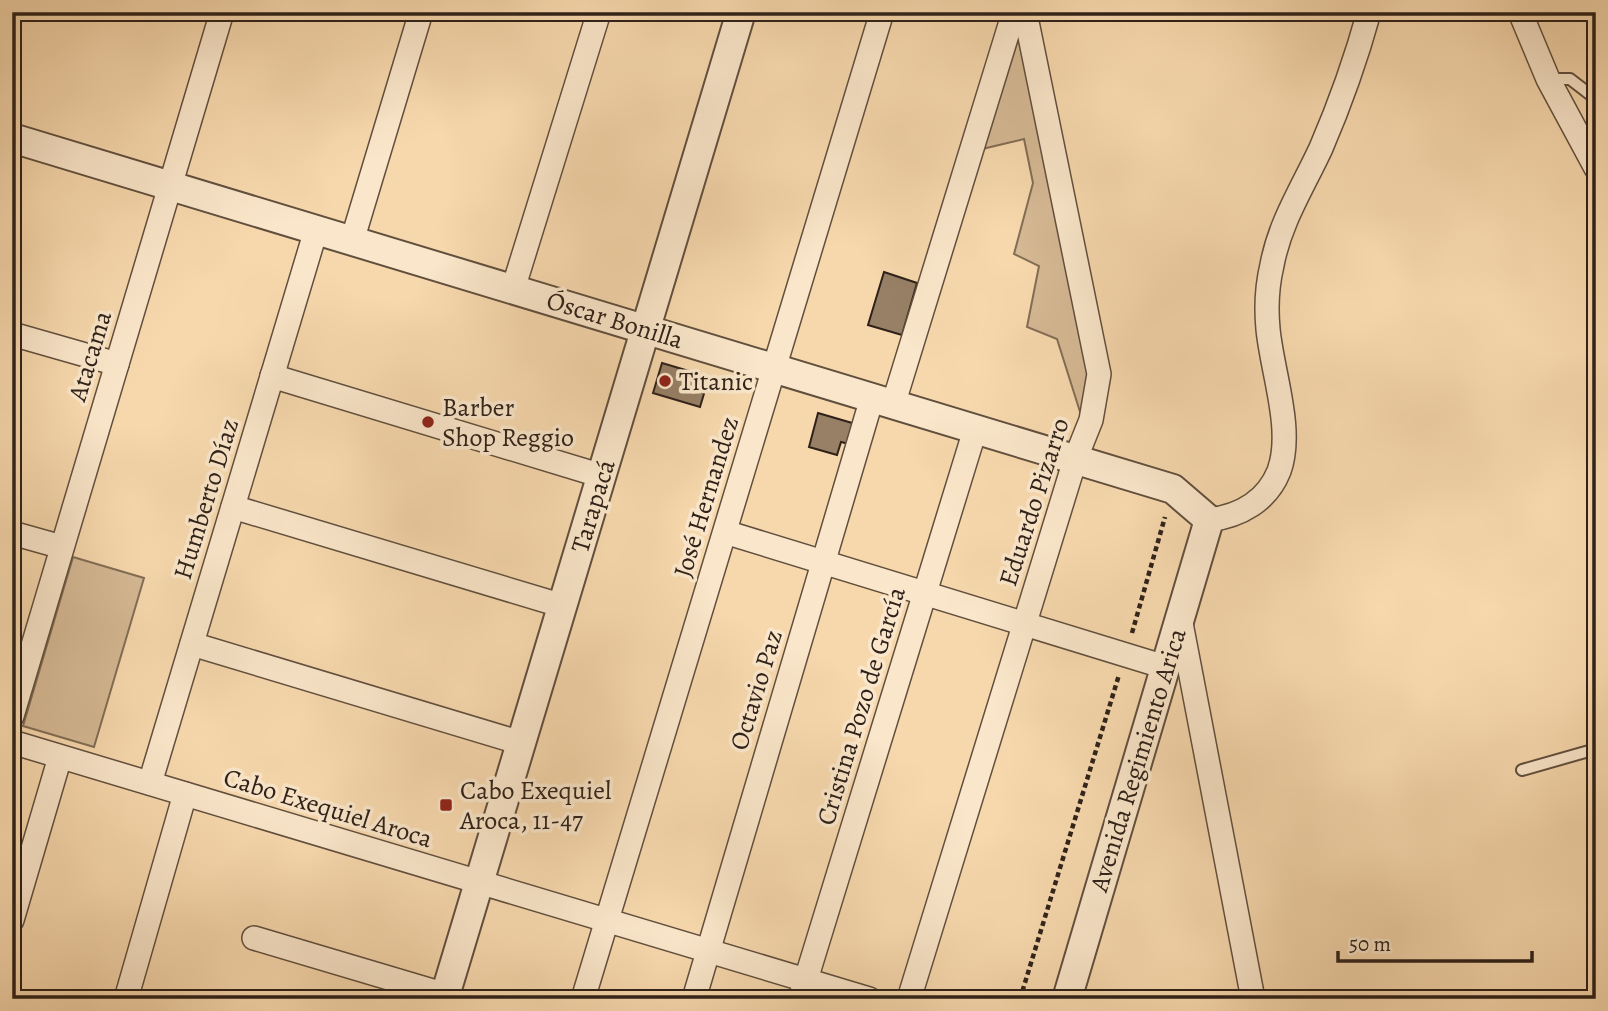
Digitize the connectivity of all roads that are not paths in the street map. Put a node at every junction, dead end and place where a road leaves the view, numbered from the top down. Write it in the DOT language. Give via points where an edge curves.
graph roads {
  1 [pos="222,12"];
  2 [pos="421,12"];
  3 [pos="599,12"];
  4 [pos="741,12"];
  5 [pos="882,12"];
  6 [pos="1014,12"];
  7 [pos="1025,12"];
  8 [pos="1369,12"];
  9 [pos="1520,12"];
  10 [pos="1548,79"];
  11 [pos="1596,99"];
  12 [pos="12,138"];
  13 [pos="1596,168"];
  14 [pos="170,186"];
  15 [pos="316,230"];
  16 [pos="352,241"];
  17 [pos="513,289"];
  18 [pos="646,329"];
  19 [pos="12,334"];
  20 [pos="117,364"];
  21 [pos="774,368"];
  22 [pos="272,376"];
  23 [pos="883,401"];
  24 [pos="975,430"];
  25 [pos="1074,460"];
  26 [pos="602,476"];
  27 [pos="233,507"];
  28 [pos="1209,520"];
  29 [pos="724,532"];
  30 [pos="12,533"];
  31 [pos="62,547"];
  32 [pos="824,562"];
  33 [pos="925,593"];
  34 [pos="562,606"];
  35 [pos="1180,618"];
  36 [pos="1024,624"];
  37 [pos="192,644"];
  38 [pos="1165,667"];
  39 [pos="12,716"];
  40 [pos="12,742"];
  41 [pos="521,743"];
  42 [pos="1596,749"];
  43 [pos="60,757"];
  44 [pos="1522,770"];
  45 [pos="150,783"];
  46 [pos="185,794"];
  47 [pos="480,882"];
  48 [pos="12,920"];
  49 [pos="607,920"];
  50 [pos="254,938"];
  51 [pos="708,951"];
  52 [pos="803,989"];
  53 [pos="445,997"];
  54 [pos="126,999"];
  55 [pos="583,999"];
  56 [pos="694,999"];
  57 [pos="869,999"];
  58 [pos="909,999"];
  59 [pos="1067,999"];
  60 [pos="1253,999"];
  1 -- 14 [label="street, Atacama"];
  2 -- 16 [label="street"];
  3 -- 17 [label="street"];
  4 -- 18 [label="street, Tarapacá"];
  5 -- 21 [label="street, José Hernandez"];
  6 -- 23 [label="street, Octavio Paz"];
  7 -- 25 [label="street, Eduardo Pizarro" via="1099,374 1091,420"];
  8 -- 28 [label="street" via="1336,112 1288,213 1271,267 1268,328 1285,438 1278,472 1270,488 1250,508"];
  9 -- 10 [label="street"];
  10 -- 11 [label="lane" via="1570,79"];
  10 -- 13 [label="street"];
  12 -- 14 [label="street, Óscar Bonilla"];
  14 -- 15 [label="street, Óscar Bonilla"];
  14 -- 20 [label="street, Atacama"];
  15 -- 16 [label="street, Óscar Bonilla"];
  15 -- 22 [label="street, Humberto Díaz"];
  16 -- 17 [label="street, Óscar Bonilla"];
  17 -- 18 [label="street, Óscar Bonilla"];
  18 -- 21 [label="street, Óscar Bonilla"];
  18 -- 26 [label="street, Tarapacá"];
  19 -- 20 [label="street"];
  20 -- 31 [label="street, Atacama"];
  21 -- 23 [label="street, Óscar Bonilla"];
  21 -- 29 [label="street, José Hernandez"];
  22 -- 26 [label="street"];
  22 -- 27 [label="street, Humberto Díaz"];
  23 -- 24 [label="street, Óscar Bonilla"];
  23 -- 32 [label="street, Octavio Paz"];
  24 -- 25 [label="street, Óscar Bonilla"];
  24 -- 33 [label="street, Cristina Pozo de García"];
  25 -- 28 [label="street, Óscar Bonilla" via="1173,489"];
  25 -- 36 [label="street, Eduardo Pizarro"];
  26 -- 34 [label="street, Tarapacá"];
  27 -- 34 [label="street"];
  27 -- 37 [label="street, Humberto Díaz"];
  28 -- 35 [label="street, Avenida Regimiento Arica"];
  29 -- 32 [label="street"];
  29 -- 49 [label="street, José Hernandez"];
  30 -- 31 [label="street"];
  31 -- 39 [label="street, Atacama"];
  32 -- 33 [label="street"];
  32 -- 51 [label="street, Octavio Paz"];
  33 -- 36 [label="street"];
  33 -- 52 [label="street, Cristina Pozo de García"];
  34 -- 41 [label="street, Tarapacá"];
  35 -- 38 [label="street, Avenida Regimiento Arica"];
  35 -- 60 [label="street"];
  36 -- 38 [label="street"];
  36 -- 58 [label="street, Eduardo Pizarro"];
  37 -- 41 [label="street"];
  37 -- 45 [label="street, Humberto Díaz"];
  38 -- 59 [label="street, Avenida Regimiento Arica"];
  40 -- 43 [label="street, Cabo Exequiel Aroca"];
  41 -- 47 [label="street, Tarapacá"];
  42 -- 44 [label="lane"];
  43 -- 45 [label="street, Cabo Exequiel Aroca"];
  43 -- 48 [label="street"];
  45 -- 46 [label="street, Cabo Exequiel Aroca"];
  46 -- 47 [label="street, Cabo Exequiel Aroca"];
  46 -- 54 [label="street"];
  47 -- 49 [label="street, Cabo Exequiel Aroca"];
  47 -- 53 [label="street, Tarapacá"];
  49 -- 51 [label="street, Cabo Exequiel Aroca"];
  49 -- 55 [label="street, José Hernandez"];
  50 -- 53 [label="street"];
  51 -- 52 [label="street, Cabo Exequiel Aroca"];
  51 -- 56 [label="street, Octavio Paz"];
  52 -- 57 [label="street, Cabo Exequiel Aroca"];
}
